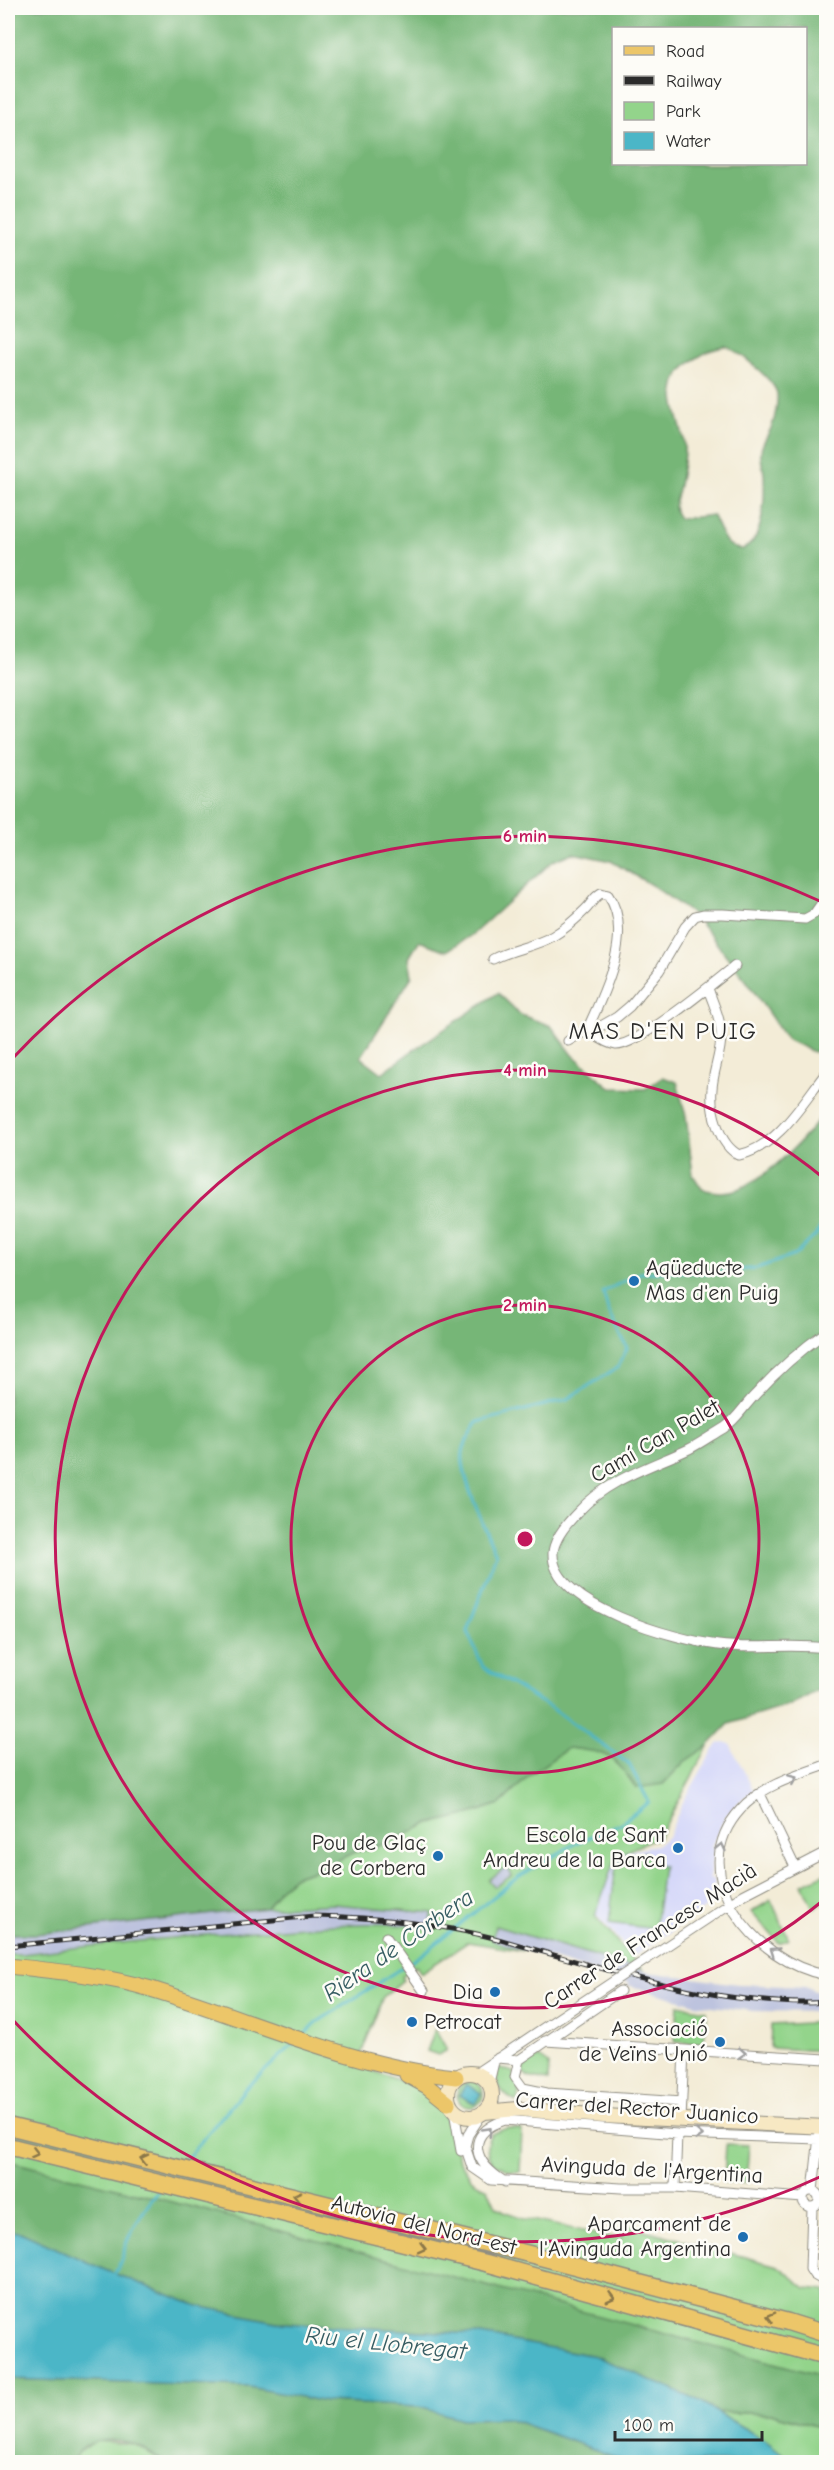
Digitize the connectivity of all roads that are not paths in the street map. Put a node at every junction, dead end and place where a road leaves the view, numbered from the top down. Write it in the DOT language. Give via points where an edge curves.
graph roads {
  1 [pos="826,897"];
  2 [pos="493,959"];
  3 [pos="735,966"];
  4 [pos="708,988"];
  5 [pos="587,1030"];
  6 [pos="568,1041"];
  7 [pos="826,1073"];
  8 [pos="826,1332"];
  9 [pos="826,1648"];
  10 [pos="826,1765"];
  11 [pos="760,1794"];
  12 [pos="826,1852"];
  13 [pos="795,1867"];
  14 [pos="729,1904"];
  15 [pos="386,1937"];
  16 [pos="8,1966"];
  17 [pos="826,1975"];
  18 [pos="424,1991"];
  19 [pos="620,1991"];
  20 [pos="545,2042"];
  21 [pos="684,2050"];
  22 [pos="826,2059"];
  23 [pos="496,2060"];
  24 [pos="519,2060"];
  25 [pos="394,2068"];
  26 [pos="476,2073"];
  27 [pos="456,2077"];
  28 [pos="490,2086"];
  29 [pos="682,2102"];
  30 [pos="451,2107"];
  31 [pos="518,2109"];
  32 [pos="483,2113"];
  33 [pos="8,2126"];
  34 [pos="679,2127"];
  35 [pos="821,2131"];
  36 [pos="8,2146"];
  37 [pos="501,2180"];
  38 [pos="675,2188"];
  39 [pos="820,2195"];
  40 [pos="803,2198"];
  41 [pos="812,2208"];
  42 [pos="826,2282"];
  43 [pos="826,2334"];
  44 [pos="826,2357"];
  1 -- 5 [label="street" via="814,914 805,919 695,916 659,971 630,1006 610,1021"];
  2 -- 5 [label="street" via="536,945 555,934 592,898 601,893 608,895 616,905 620,933"];
  3 -- 4 [label="street"];
  4 -- 5 [label="street" via="627,1042 616,1045"];
  4 -- 7 [label="street" via="722,1030 711,1096 723,1143 730,1150 738,1155 760,1148"];
  5 -- 6 [label="street"];
  8 -- 9 [label="street, Camí Can Palet" via="774,1376 727,1426 691,1448 624,1478 586,1504 559,1537 553,1552 566,1583 585,1599 617,1616 716,1645"];
  11 -- 10 [label="street, one-way"];
  11 -- 13 [label="street"];
  14 -- 11 [label="street, one-way" via="720,1877 720,1846 732,1819"];
  12 -- 13 [label="street, Carrer de Francesc Macià"];
  13 -- 14 [label="street, Carrer de Francesc Macià"];
  17 -- 14 [label="street, one-way" via="788,1961 760,1942"];
  14 -- 23 [label="street, Carrer de Francesc Macià, bridge"];
  15 -- 18 [label="street"];
  16 -- 25 [label="main road" via="66,1972 149,1988"];
  19 -- 20 [label="street, Carrer de Francesc Macià"];
  20 -- 21 [label="street"];
  20 -- 24 [label="street, Carrer de Francesc Macià"];
  21 -- 22 [label="street, one-way"];
  21 -- 29 [label="street"];
  23 -- 24 [label="street"];
  23 -- 26 [label="street, Carrer de Francesc Macià"];
  23 -- 28 [label="street"];
  24 -- 29 [label="street, Carrer del Rector Juanico" via="515,2077 523,2088"];
  25 -- 27 [label="main road"];
  25 -- 30 [label="main road" via="427,2086"];
  26 -- 27 [label="main road"];
  26 -- 28 [label="main road"];
  27 -- 30 [label="main road" via="449,2086"];
  28 -- 31 [label="main road, Carrer del Rector Juanico"];
  28 -- 32 [label="main road" via="492,2101"];
  29 -- 34 [label="street"];
  30 -- 32 [label="main road" via="466,2117"];
  30 -- 37 [label="street, Avinguda de l'Argentina" via="468,2170 487,2184 497,2186"];
  31 -- 32 [label="main road, Carrer del Rector Juanico"];
  31 -- 34 [label="main road, Carrer del Rector Juanico"];
  32 -- 37 [label="street, Avinguda de l'Argentina" via="468,2135 467,2157 477,2172 491,2180"];
  43 -- 33 [label="highway, Autovia del Nord-est, one-way" via="529,2254"];
  34 -- 35 [label="main road, Carrer del Rector Juanico"];
  37 -- 34 [label="street, Carrer del Rector Juanico, one-way" via="483,2165 478,2149 489,2127 505,2120"];
  34 -- 38 [label="street"];
  35 -- 39 [label="street"];
  36 -- 44 [label="highway, Autovia del Nord-est, one-way" via="486,2263"];
  37 -- 38 [label="street, Avinguda de l'Argentina"];
  38 -- 40 [label="street, Avinguda de l'Argentina"];
  39 -- 40 [label="street" via="808,2192"];
  39 -- 41 [label="street"];
  40 -- 41 [label="street" via="805,2205"];
  41 -- 42 [label="street" via="809,2259 814,2276"];
}
